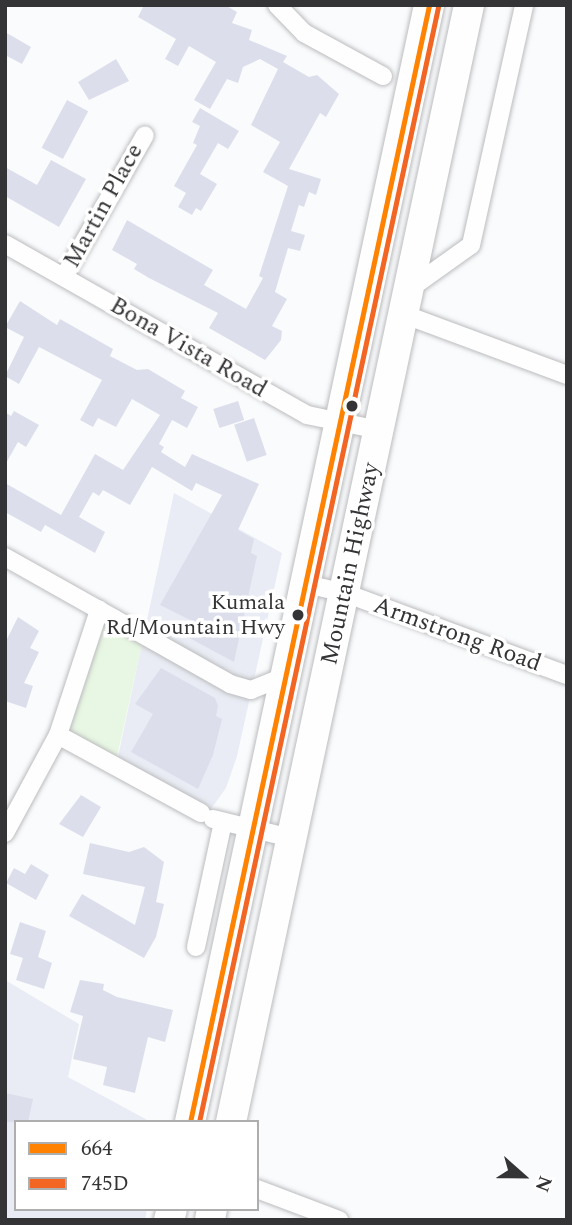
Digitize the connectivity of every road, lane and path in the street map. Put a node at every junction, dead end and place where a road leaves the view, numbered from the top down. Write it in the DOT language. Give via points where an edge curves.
graph roads {
  1 [pos="277,5"];
  2 [pos="429,5"];
  3 [pos="469,5"];
  4 [pos="524,5"];
  5 [pos="383,76"];
  6 [pos="145,135"];
  7 [pos="5,244"];
  8 [pos="64,277"];
  9 [pos="405,302"];
  10 [pos="567,375"];
  11 [pos="340,423"];
  12 [pos="379,430"];
  13 [pos="5,557"];
  14 [pos="306,584"];
  15 [pos="345,593"];
  16 [pos="99,610"];
  17 [pos="567,675"];
  18 [pos="286,677"];
  19 [pos="58,735"];
  20 [pos="210,817"];
  21 [pos="254,830"];
  22 [pos="5,833"];
  23 [pos="291,838"];
  24 [pos="195,947"];
  25 [pos="190,1120"];
  26 [pos="231,1120"];
  27 [pos="259,1189"];
  28 [pos="339,1220"];
  1 -- 5 [label="street" via="304,33"];
  2 -- 11 [label="main road, Mountain Highway"];
  3 -- 9 [label="main road, Mountain Highway"];
  4 -- 9 [label="street" via="471,246"];
  6 -- 8 [label="street, Martin Place"];
  7 -- 8 [label="street, Bona Vista Road"];
  8 -- 11 [label="street, Bona Vista Road" via="296,410"];
  9 -- 10 [label="street"];
  9 -- 12 [label="main road, Mountain Highway"];
  11 -- 12 [label="street, Bona Vista Road"];
  11 -- 14 [label="main road, Mountain Highway"];
  12 -- 15 [label="main road, Mountain Highway"];
  13 -- 16 [label="street"];
  14 -- 15 [label="street, Armstrong Road"];
  14 -- 18 [label="main road, Mountain Highway"];
  15 -- 17 [label="street, Armstrong Road"];
  15 -- 23 [label="main road, Mountain Highway"];
  16 -- 18 [label="street" via="230,684 251,690"];
  16 -- 19 [label="street"];
  18 -- 21 [label="main road, Mountain Highway"];
  19 -- 20 [label="street"];
  19 -- 22 [label="street"];
  20 -- 21 [label="street"];
  20 -- 24 [label="street"];
  21 -- 23 [label="street"];
  21 -- 25 [label="main road, Mountain Highway"];
  23 -- 26 [label="main road, Mountain Highway"];
  27 -- 28 [label="street"];
}
